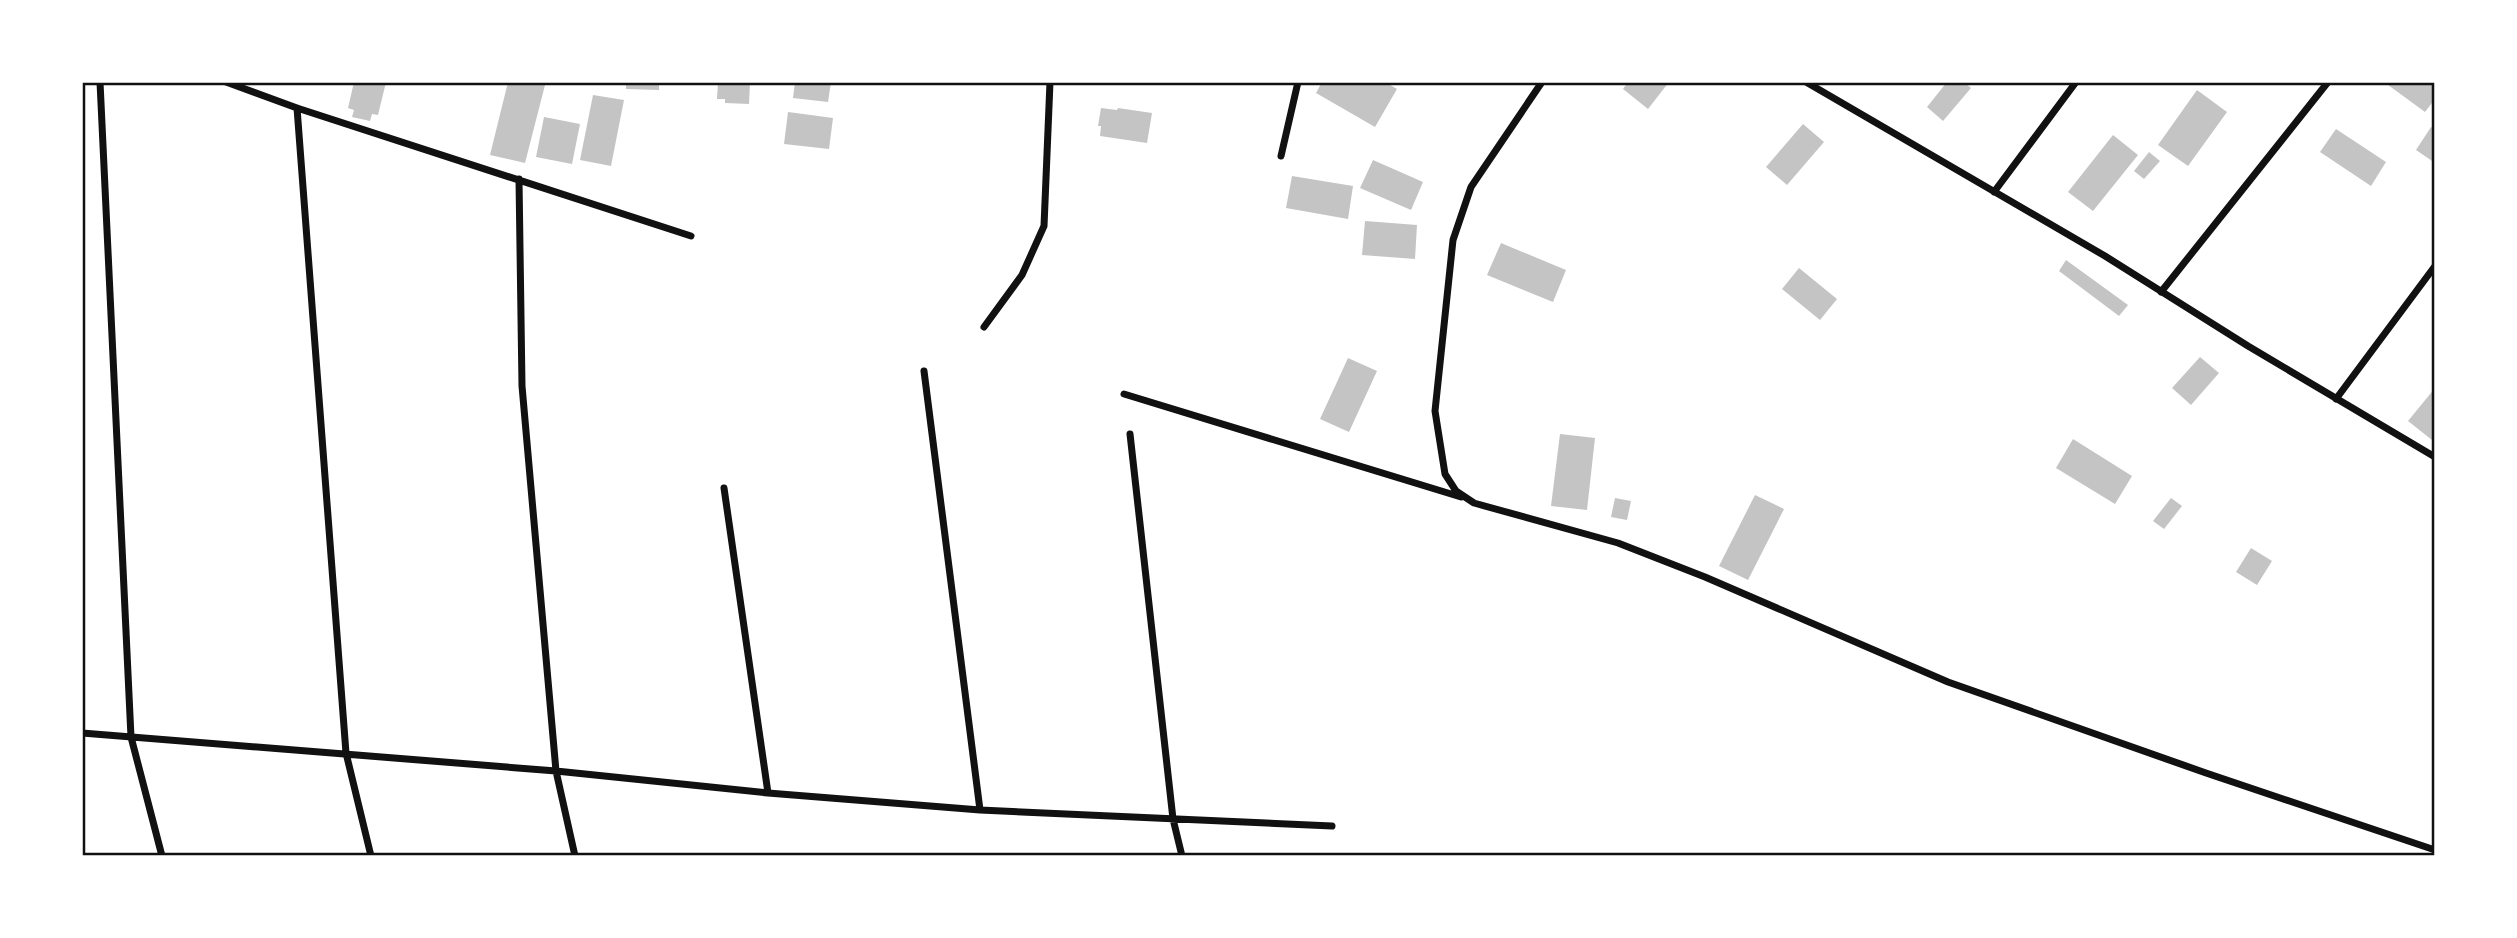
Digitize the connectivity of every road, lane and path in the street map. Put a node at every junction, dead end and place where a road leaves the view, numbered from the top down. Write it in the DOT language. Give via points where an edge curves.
graph roads {
  1 [pos="100,82"];
  2 [pos="226,82"];
  3 [pos="1050,82"];
  4 [pos="1298,82"];
  5 [pos="1542,82"];
  6 [pos="2076,82"];
  7 [pos="2328,82"];
  8 [pos="1809,83"];
  9 [pos="297,108"];
  10 [pos="1281,156"];
  11 [pos="519,179"];
  12 [pos="1994,192"];
  13 [pos="691,236"];
  14 [pos="2435,266"];
  15 [pos="2161,292"];
  16 [pos="984,327"];
  17 [pos="924,371"];
  18 [pos="1124,394"];
  19 [pos="2336,399"];
  20 [pos="1130,434"];
  21 [pos="2435,457"];
  22 [pos="724,488"];
  23 [pos="1465,499"];
  24 [pos="82,733"];
  25 [pos="131,737"];
  26 [pos="346,753"];
  27 [pos="556,771"];
  28 [pos="768,793"];
  29 [pos="980,810"];
  30 [pos="1173,818"];
  31 [pos="1332,826"];
  32 [pos="2435,850"];
  33 [pos="162,856"];
  34 [pos="370,856"];
  35 [pos="575,856"];
  36 [pos="1182,856"];
  1 -- 25 [label="street"];
  2 -- 9 [label="street"];
  3 -- 16 [label="street" via="1044,226 1023,275"];
  4 -- 10 [label="street"];
  5 -- 23 [label="street" via="1471,187 1453,240 1435,411 1446,474"];
  6 -- 12 [label="street"];
  7 -- 15 [label="street"];
  8 -- 12 [label="street"];
  9 -- 11 [label="street"];
  9 -- 26 [label="street"];
  11 -- 13 [label="street"];
  11 -- 27 [label="street" via="522,386"];
  12 -- 15 [label="street"];
  14 -- 19 [label="street"];
  15 -- 19 [label="street"];
  17 -- 29 [label="street"];
  18 -- 23 [label="street"];
  19 -- 21 [label="street"];
  20 -- 30 [label="street"];
  22 -- 28 [label="street"];
  23 -- 32 [label="street" via="1618,543 1948,682"];
  24 -- 25 [label="street"];
  25 -- 26 [label="street"];
  25 -- 33 [label="street"];
  26 -- 27 [label="street"];
  26 -- 34 [label="street"];
  27 -- 28 [label="street"];
  27 -- 35 [label="street"];
  28 -- 29 [label="street"];
  29 -- 30 [label="street"];
  30 -- 31 [label="street"];
  30 -- 36 [label="street"];
}
